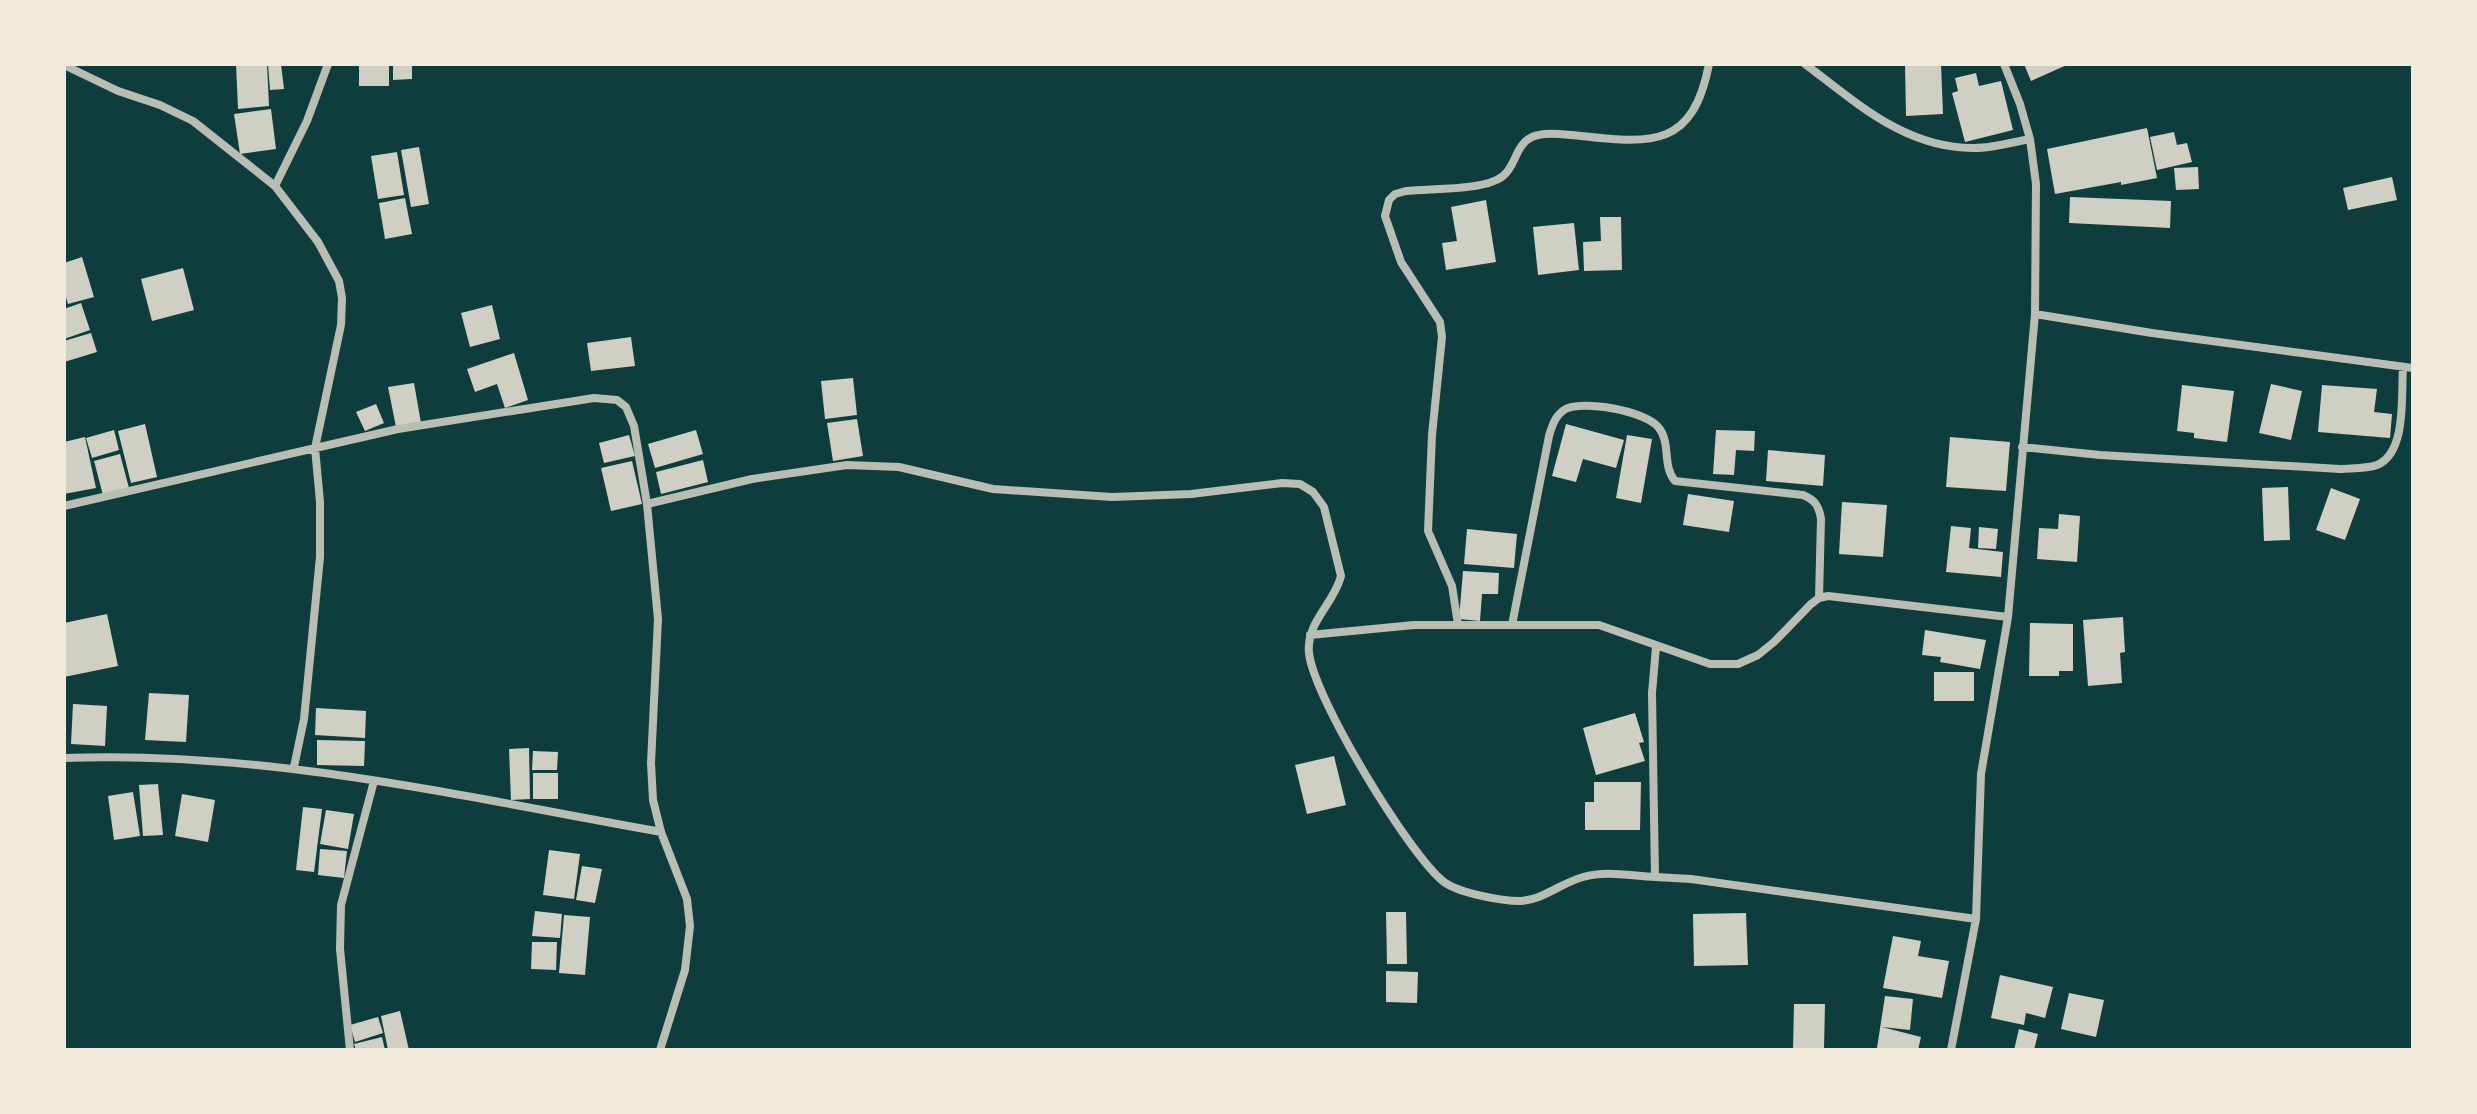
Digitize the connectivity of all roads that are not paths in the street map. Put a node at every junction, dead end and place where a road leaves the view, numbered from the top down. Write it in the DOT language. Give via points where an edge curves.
graph roads {
  1 [pos="328,64"];
  2 [pos="1709,64"];
  3 [pos="1805,64"];
  4 [pos="2004,64"];
  5 [pos="64,65"];
  6 [pos="2030,139"];
  7 [pos="275,186"];
  8 [pos="2035,314"];
  9 [pos="2403,367"];
  10 [pos="2413,368"];
  11 [pos="2022,447"];
  12 [pos="315,448"];
  13 [pos="647,504"];
  14 [pos="64,506"];
  15 [pos="1819,598"];
  16 [pos="2008,617"];
  17 [pos="1458,624"];
  18 [pos="1512,625"];
  19 [pos="1310,635"];
  20 [pos="1656,647"];
  21 [pos="64,758"];
  22 [pos="294,767"];
  23 [pos="374,781"];
  24 [pos="661,832"];
  25 [pos="1655,877"];
  26 [pos="1976,919"];
  27 [pos="350,1050"];
  28 [pos="660,1050"];
  29 [pos="1951,1050"];
  1 -- 7 [label="street"];
  2 -- 17 [label="street" via="1697,109 1661,137 1631,142 1533,137 1493,182 1406,191 1385,206 1401,262 1440,322 1428,531 1452,586"];
  3 -- 6 [label="street" via="1884,123 1931,144 1976,149"];
  4 -- 6 [label="street"];
  5 -- 7 [label="street" via="193,121"];
  6 -- 8 [label="street" via="2036,184"];
  7 -- 12 [label="street" via="330,261 342,298"];
  8 -- 9 [label="street"];
  8 -- 11 [label="street"];
  9 -- 10 [label="street"];
  9 -- 11 [label="street" via="2398,443 2376,466 2340,469"];
  11 -- 16 [label="street"];
  12 -- 13 [label="street" via="398,429 607,398 617,400 631,416"];
  12 -- 14 [label="street"];
  12 -- 22 [label="street" via="320,557 304,719"];
  13 -- 19 [label="street" via="752,479 847,465 899,467 993,489 1112,497 1300,484 1324,507 1341,576"];
  13 -- 24 [label="street" via="658,619 651,763"];
  15 -- 16 [label="street" via="1840,596"];
  15 -- 18 [label="street" via="1821,519 1813,499 1675,481 1669,475 1664,437 1652,420 1575,404 1553,422 1549,436"];
  15 -- 20 [label="street" via="1774,642 1738,664 1710,664"];
  16 -- 26 [label="street" via="1981,774"];
  17 -- 18 [label="street"];
  17 -- 19 [label="street"];
  18 -- 20 [label="street" via="1599,625"];
  19 -- 25 [label="street" via="1309,653 1323,698 1369,779 1421,857 1445,882 1465,892 1520,901 1584,876"];
  20 -- 25 [label="street"];
  21 -- 22 [label="street" via="123,755"];
  22 -- 23 [label="street"];
  23 -- 24 [label="street"];
  23 -- 27 [label="street" via="341,905"];
  24 -- 28 [label="street" via="687,899 690,926 685,970"];
  25 -- 26 [label="street"];
  26 -- 29 [label="street"];
}
